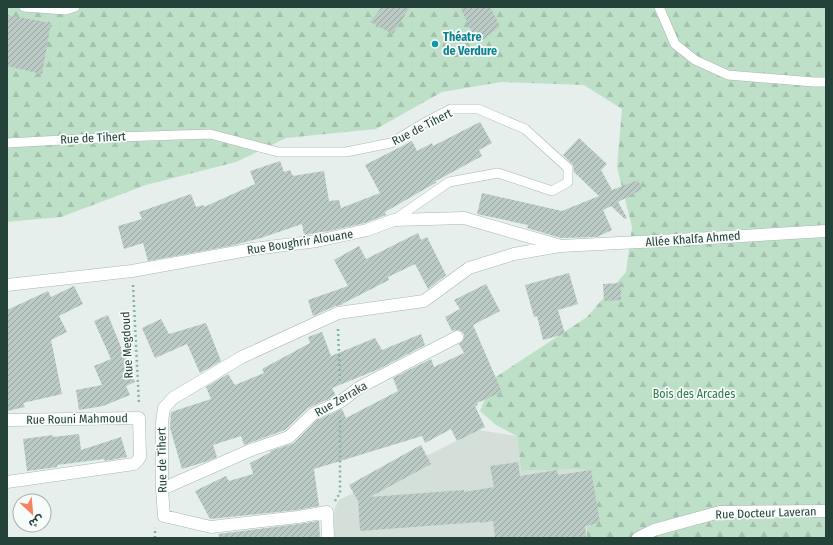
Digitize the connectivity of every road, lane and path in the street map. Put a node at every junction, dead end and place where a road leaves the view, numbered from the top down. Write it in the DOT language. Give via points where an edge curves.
graph roads {
  1 [pos="24,7"];
  2 [pos="75,7"];
  3 [pos="659,7"];
  4 [pos="826,82"];
  5 [pos="7,143"];
  6 [pos="394,220"];
  7 [pos="826,231"];
  8 [pos="560,246"];
  9 [pos="132,271"];
  10 [pos="7,285"];
  11 [pos="457,337"];
  12 [pos="139,418"];
  13 [pos="7,420"];
  14 [pos="7,482"];
  15 [pos="162,489"];
  16 [pos="826,511"];
  17 [pos="328,538"];
  18 [pos="638,538"];
  1 -- 2 [label="lane" via="66,10"];
  3 -- 4 [label="lane" via="675,44 695,60 728,75"];
  5 -- 6 [label="lane, Rue de Tihert" via="118,136 210,134 278,152 346,152 392,143 451,109 478,110 525,129 568,168 568,182 552,191 498,173 449,182"];
  6 -- 8 [label="street, Rue Boughrir Alouane" via="464,218"];
  6 -- 9 [label="street, Rue Boughrir Alouane" via="367,230 317,241 253,249"];
  7 -- 8 [label="street, Allée Khalfa Ahmed"];
  8 -- 15 [label="street, Rue de Tihert" via="514,254 469,268 424,302 338,313 242,357 172,398 164,408 162,422"];
  9 -- 10 [label="street"];
  9 -- 12 [label="path, Rue Megdoud"];
  11 -- 15 [label="street, Rue Zerraka" via="360,387 340,402 313,414 289,437 251,450"];
  12 -- 13 [label="street, Rue Rouni Mahmoud"];
  12 -- 14 [label="street, Rue Rouni Mahmoud" via="140,457 134,464"];
  15 -- 17 [label="street, Rue de Tihert" via="164,516 211,527 327,512"];
  16 -- 18 [label="street, Rue Docteur Laveran" via="720,512 654,530"];
}
